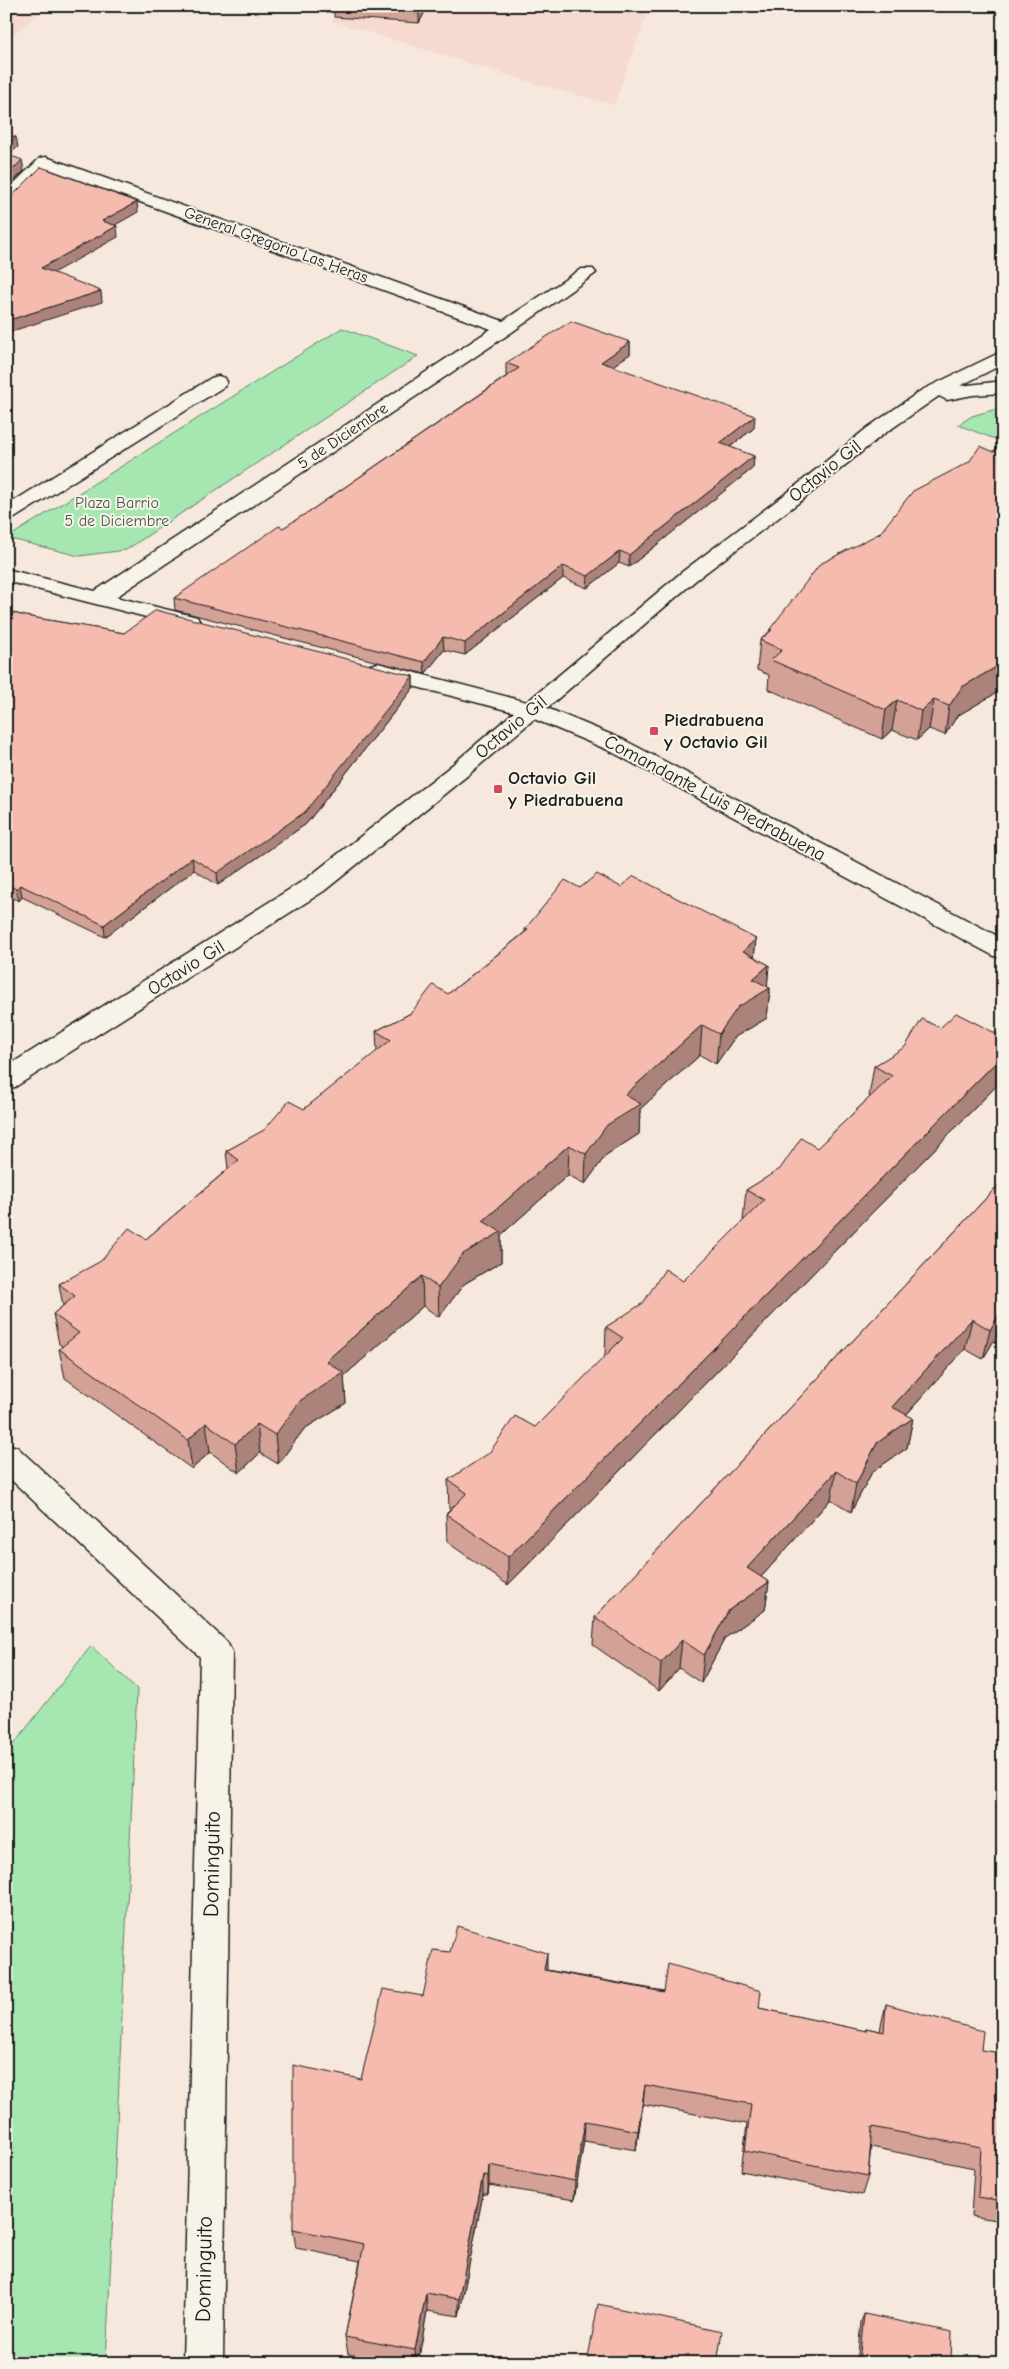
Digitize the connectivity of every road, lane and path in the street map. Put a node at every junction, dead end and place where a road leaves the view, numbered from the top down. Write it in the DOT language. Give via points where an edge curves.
graph roads {
  1 [pos="6,201"];
  2 [pos="587,272"];
  3 [pos="506,328"];
  4 [pos="1003,357"];
  5 [pos="218,382"];
  6 [pos="1003,387"];
  7 [pos="906,409"];
  8 [pos="6,516"];
  9 [pos="6,575"];
  10 [pos="98,599"];
  11 [pos="212,628"];
  12 [pos="354,664"];
  13 [pos="532,710"];
  14 [pos="1003,950"];
  15 [pos="6,1080"];
  16 [pos="6,1456"];
  17 [pos="203,2363"];
  1 -- 3 [label="street, General Gregorio Las Heras" via="46,162"];
  2 -- 3 [label="street, 5 de Diciembre"];
  3 -- 10 [label="street, 5 de Diciembre"];
  4 -- 7 [label="street, Octavio Gil"];
  5 -- 8 [label="street"];
  6 -- 7 [label="street" via="957,392"];
  7 -- 13 [label="street, Octavio Gil" via="689,576"];
  9 -- 10 [label="street"];
  10 -- 11 [label="street"];
  12 -- 13 [label="street, Comandante Luis Piedrabuena"];
  13 -- 14 [label="street, Comandante Luis Piedrabuena" via="630,752"];
  13 -- 15 [label="street, Octavio Gil" via="315,885"];
  16 -- 17 [label="street, Dominguito" via="216,1652"];
}
